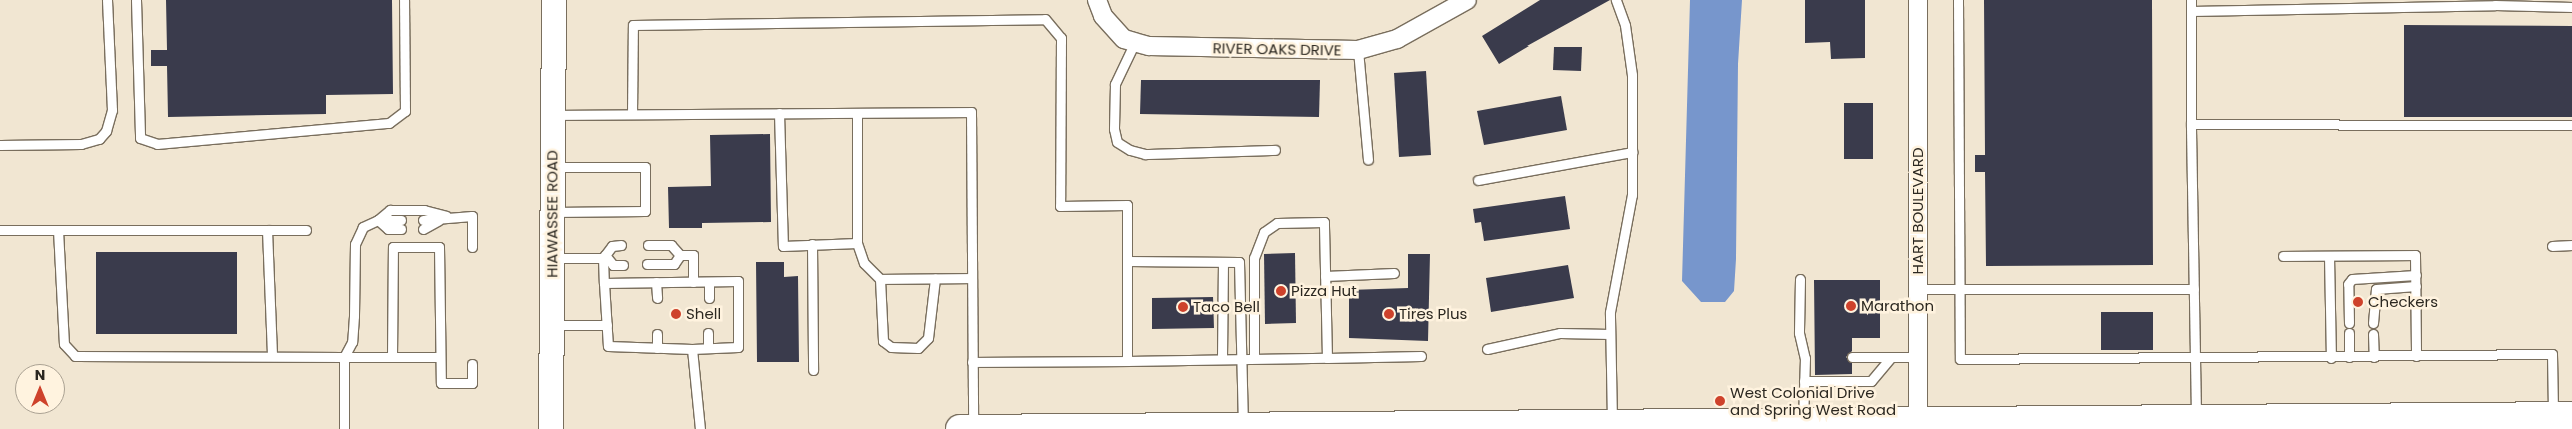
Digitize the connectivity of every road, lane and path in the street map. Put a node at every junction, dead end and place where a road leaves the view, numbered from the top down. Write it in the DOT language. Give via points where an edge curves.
graph roads {
  1 [pos="107,0"];
  2 [pos="136,0"];
  3 [pos="404,0"];
  4 [pos="554,0"];
  5 [pos="1096,0"];
  6 [pos="1467,0"];
  7 [pos="1616,0"];
  8 [pos="1918,0"];
  9 [pos="1958,0"];
  10 [pos="2191,0"];
  11 [pos="2572,7"];
  12 [pos="2191,11"];
  13 [pos="1135,42"];
  14 [pos="1358,50"];
  15 [pos="779,113"];
  16 [pos="857,113"];
  17 [pos="632,114"];
  18 [pos="553,115"];
  19 [pos="2191,124"];
  20 [pos="2572,125"];
  21 [pos="0,145"];
  22 [pos="1275,150"];
  23 [pos="1632,152"];
  24 [pos="1368,160"];
  25 [pos="552,167"];
  26 [pos="1478,180"];
  27 [pos="552,212"];
  28 [pos="446,216"];
  29 [pos="378,220"];
  30 [pos="401,225"];
  31 [pos="423,225"];
  32 [pos="0,230"];
  33 [pos="58,230"];
  34 [pos="267,230"];
  35 [pos="306,230"];
  36 [pos="857,243"];
  37 [pos="812,244"];
  38 [pos="622,245"];
  39 [pos="648,245"];
  40 [pos="2572,245"];
  41 [pos="2552,246"];
  42 [pos="472,247"];
  43 [pos="680,255"];
  44 [pos="604,256"];
  45 [pos="2283,256"];
  46 [pos="2329,256"];
  47 [pos="552,258"];
  48 [pos="1128,260"];
  49 [pos="1223,263"];
  50 [pos="647,264"];
  51 [pos="623,265"];
  52 [pos="1394,273"];
  53 [pos="2416,275"];
  54 [pos="1325,276"];
  55 [pos="935,278"];
  56 [pos="972,278"];
  57 [pos="880,279"];
  58 [pos="1800,279"];
  59 [pos="656,282"];
  60 [pos="693,282"];
  61 [pos="709,282"];
  62 [pos="604,283"];
  63 [pos="2416,286"];
  64 [pos="1918,289"];
  65 [pos="1957,289"];
  66 [pos="2194,289"];
  67 [pos="656,298"];
  68 [pos="708,298"];
  69 [pos="2349,323"];
  70 [pos="2373,323"];
  71 [pos="551,325"];
  72 [pos="607,325"];
  73 [pos="708,333"];
  74 [pos="2349,333"];
  75 [pos="657,334"];
  76 [pos="1610,334"];
  77 [pos="2373,334"];
  78 [pos="657,348"];
  79 [pos="708,348"];
  80 [pos="692,349"];
  81 [pos="1487,349"];
  82 [pos="272,355"];
  83 [pos="1421,356"];
  84 [pos="2416,356"];
  85 [pos="344,357"];
  86 [pos="392,357"];
  87 [pos="440,357"];
  88 [pos="1222,357"];
  89 [pos="1254,357"];
  90 [pos="1814,357"];
  91 [pos="1852,357"];
  92 [pos="1891,357"];
  93 [pos="1918,357"];
  94 [pos="2349,357"];
  95 [pos="2374,357"];
  96 [pos="1241,358"];
  97 [pos="1327,358"];
  98 [pos="1805,358"];
  99 [pos="2194,358"];
  100 [pos="2331,358"];
  101 [pos="1127,361"];
  102 [pos="972,362"];
  103 [pos="472,364"];
  104 [pos="813,370"];
  105 [pos="1804,381"];
  106 [pos="2562,417"];
  107 [pos="2196,420"];
  108 [pos="2109,421"];
  109 [pos="1803,423"];
  110 [pos="1612,424"];
  111 [pos="1915,426"];
  112 [pos="1242,427"];
  113 [pos="1437,427"];
  114 [pos="344,429"];
  115 [pos="551,429"];
  116 [pos="700,429"];
  117 [pos="960,429"];
  118 [pos="973,429"];
  119 [pos="2063,429"];
  1 -- 21 [label="lane" via="112,110 106,131 99,139 81,144"];
  2 -- 3 [label="lane" via="140,138 157,144 389,123 405,110"];
  4 -- 18 [label="main road, HIAWASSEE ROAD"];
  5 -- 13 [label="street, RIVER OAKS DRIVE" via="1103,16 1124,39"];
  6 -- 14 [label="street, RIVER OAKS DRIVE" via="1397,39"];
  7 -- 23 [label="lane" via="1625,26 1632,75"];
  8 -- 64 [label="street, HART BOULEVARD"];
  9 -- 65 [label="lane"];
  10 -- 12 [label="lane"];
  11 -- 12 [label="lane" via="2495,5"];
  12 -- 19 [label="lane"];
  13 -- 14 [label="street, RIVER OAKS DRIVE" via="1149,46"];
  13 -- 22 [label="lane" via="1115,84 1114,129 1117,142 1145,154"];
  14 -- 24 [label="lane"];
  15 -- 16 [label="lane"];
  15 -- 17 [label="lane"];
  15 -- 37 [label="lane" via="783,246"];
  16 -- 36 [label="lane"];
  16 -- 56 [label="lane" via="971,112"];
  17 -- 18 [label="lane"];
  17 -- 48 [label="lane" via="633,25 1045,19 1061,38 1060,206 1127,205"];
  18 -- 25 [label="main road, HIAWASSEE ROAD"];
  19 -- 20 [label="lane"];
  19 -- 66 [label="lane"];
  23 -- 26 [label="lane"];
  23 -- 76 [label="lane" via="1632,195 1616,268"];
  25 -- 27 [label="main road, HIAWASSEE ROAD"];
  25 -- 27 [label="lane" via="645,167 645,211"];
  27 -- 47 [label="main road, HIAWASSEE ROAD"];
  28 -- 29 [label="lane" via="424,210 390,210"];
  28 -- 31 [label="lane"];
  28 -- 42 [label="lane" via="472,216"];
  29 -- 30 [label="lane"];
  29 -- 85 [label="lane" via="363,228 355,244 352,342"];
  32 -- 33 [label="lane"];
  33 -- 34 [label="lane"];
  33 -- 82 [label="lane" via="64,344 75,356"];
  34 -- 35 [label="lane"];
  34 -- 82 [label="lane"];
  36 -- 37 [label="lane"];
  36 -- 57 [label="lane" via="864,263"];
  37 -- 104 [label="lane"];
  38 -- 44 [label="lane" via="612,246"];
  39 -- 43 [label="lane" via="671,245"];
  40 -- 41 [label="lane"];
  43 -- 50 [label="lane" via="674,264"];
  43 -- 60 [label="lane" via="693,255"];
  44 -- 47 [label="lane"];
  44 -- 51 [label="lane" via="613,265"];
  44 -- 62 [label="lane"];
  45 -- 46 [label="lane"];
  46 -- 53 [label="lane" via="2415,255"];
  46 -- 100 [label="lane"];
  47 -- 71 [label="main road, HIAWASSEE ROAD"];
  48 -- 49 [label="lane"];
  48 -- 101 [label="lane"];
  49 -- 88 [label="lane"];
  49 -- 96 [label="lane" via="1239,262"];
  52 -- 54 [label="lane"];
  53 -- 63 [label="lane"];
  53 -- 69 [label="lane" via="2352,279 2348,284"];
  54 -- 89 [label="lane" via="1324,222 1277,223 1264,232 1254,258"];
  54 -- 97 [label="lane"];
  55 -- 56 [label="lane"];
  55 -- 57 [label="lane"];
  55 -- 57 [label="lane" via="928,338 918,348 891,347 884,340"];
  56 -- 102 [label="lane"];
  58 -- 98 [label="lane" via="1799,333"];
  59 -- 60 [label="lane"];
  59 -- 62 [label="lane"];
  59 -- 67 [label="lane"];
  60 -- 61 [label="lane"];
  61 -- 68 [label="lane"];
  61 -- 79 [label="lane" via="738,281 738,346"];
  62 -- 72 [label="lane"];
  63 -- 70 [label="lane" via="2376,288"];
  63 -- 84 [label="lane"];
  64 -- 65 [label="lane"];
  64 -- 93 [label="street, HART BOULEVARD"];
  65 -- 66 [label="lane"];
  65 -- 99 [label="lane" via="1960,359"];
  66 -- 99 [label="lane"];
  71 -- 72 [label="lane"];
  71 -- 115 [label="main road, HIAWASSEE ROAD"];
  72 -- 78 [label="lane" via="608,346"];
  73 -- 79 [label="lane"];
  74 -- 94 [label="lane"];
  75 -- 78 [label="lane"];
  76 -- 81 [label="lane" via="1560,333"];
  76 -- 110 [label="lane"];
  77 -- 95 [label="lane"];
  78 -- 80 [label="lane"];
  79 -- 80 [label="lane"];
  80 -- 116 [label="lane"];
  82 -- 85 [label="lane"];
  83 -- 97 [label="lane"];
  84 -- 95 [label="lane"];
  84 -- 106 [label="lane" via="2552,354"];
  85 -- 86 [label="lane"];
  85 -- 114 [label="lane"];
  86 -- 87 [label="lane"];
  86 -- 87 [label="lane" via="393,247 439,247"];
  87 -- 103 [label="lane" via="441,383 472,383"];
  88 -- 96 [label="lane"];
  88 -- 101 [label="lane"];
  89 -- 96 [label="lane"];
  89 -- 97 [label="lane"];
  90 -- 98 [label="lane"];
  91 -- 92 [label="lane"];
  92 -- 93 [label="lane"];
  92 -- 105 [label="lane" via="1871,381"];
  93 -- 111 [label="street, HART BOULEVARD"];
  94 -- 95 [label="lane"];
  94 -- 100 [label="lane"];
  96 -- 112 [label="lane"];
  98 -- 105 [label="lane"];
  99 -- 100 [label="lane"];
  99 -- 107 [label="lane"];
  101 -- 102 [label="lane"];
  102 -- 118 [label="lane"];
  105 -- 109 [label="lane"];
  106 -- 107 [label="highway"];
  107 -- 108 [label="highway"];
  108 -- 111 [label="highway"];
  108 -- 119 [label="highway"];
  109 -- 110 [label="highway"];
  109 -- 111 [label="highway"];
  110 -- 113 [label="highway"];
  112 -- 113 [label="highway"];
  112 -- 118 [label="highway"];
  117 -- 118 [label="highway"];
}
